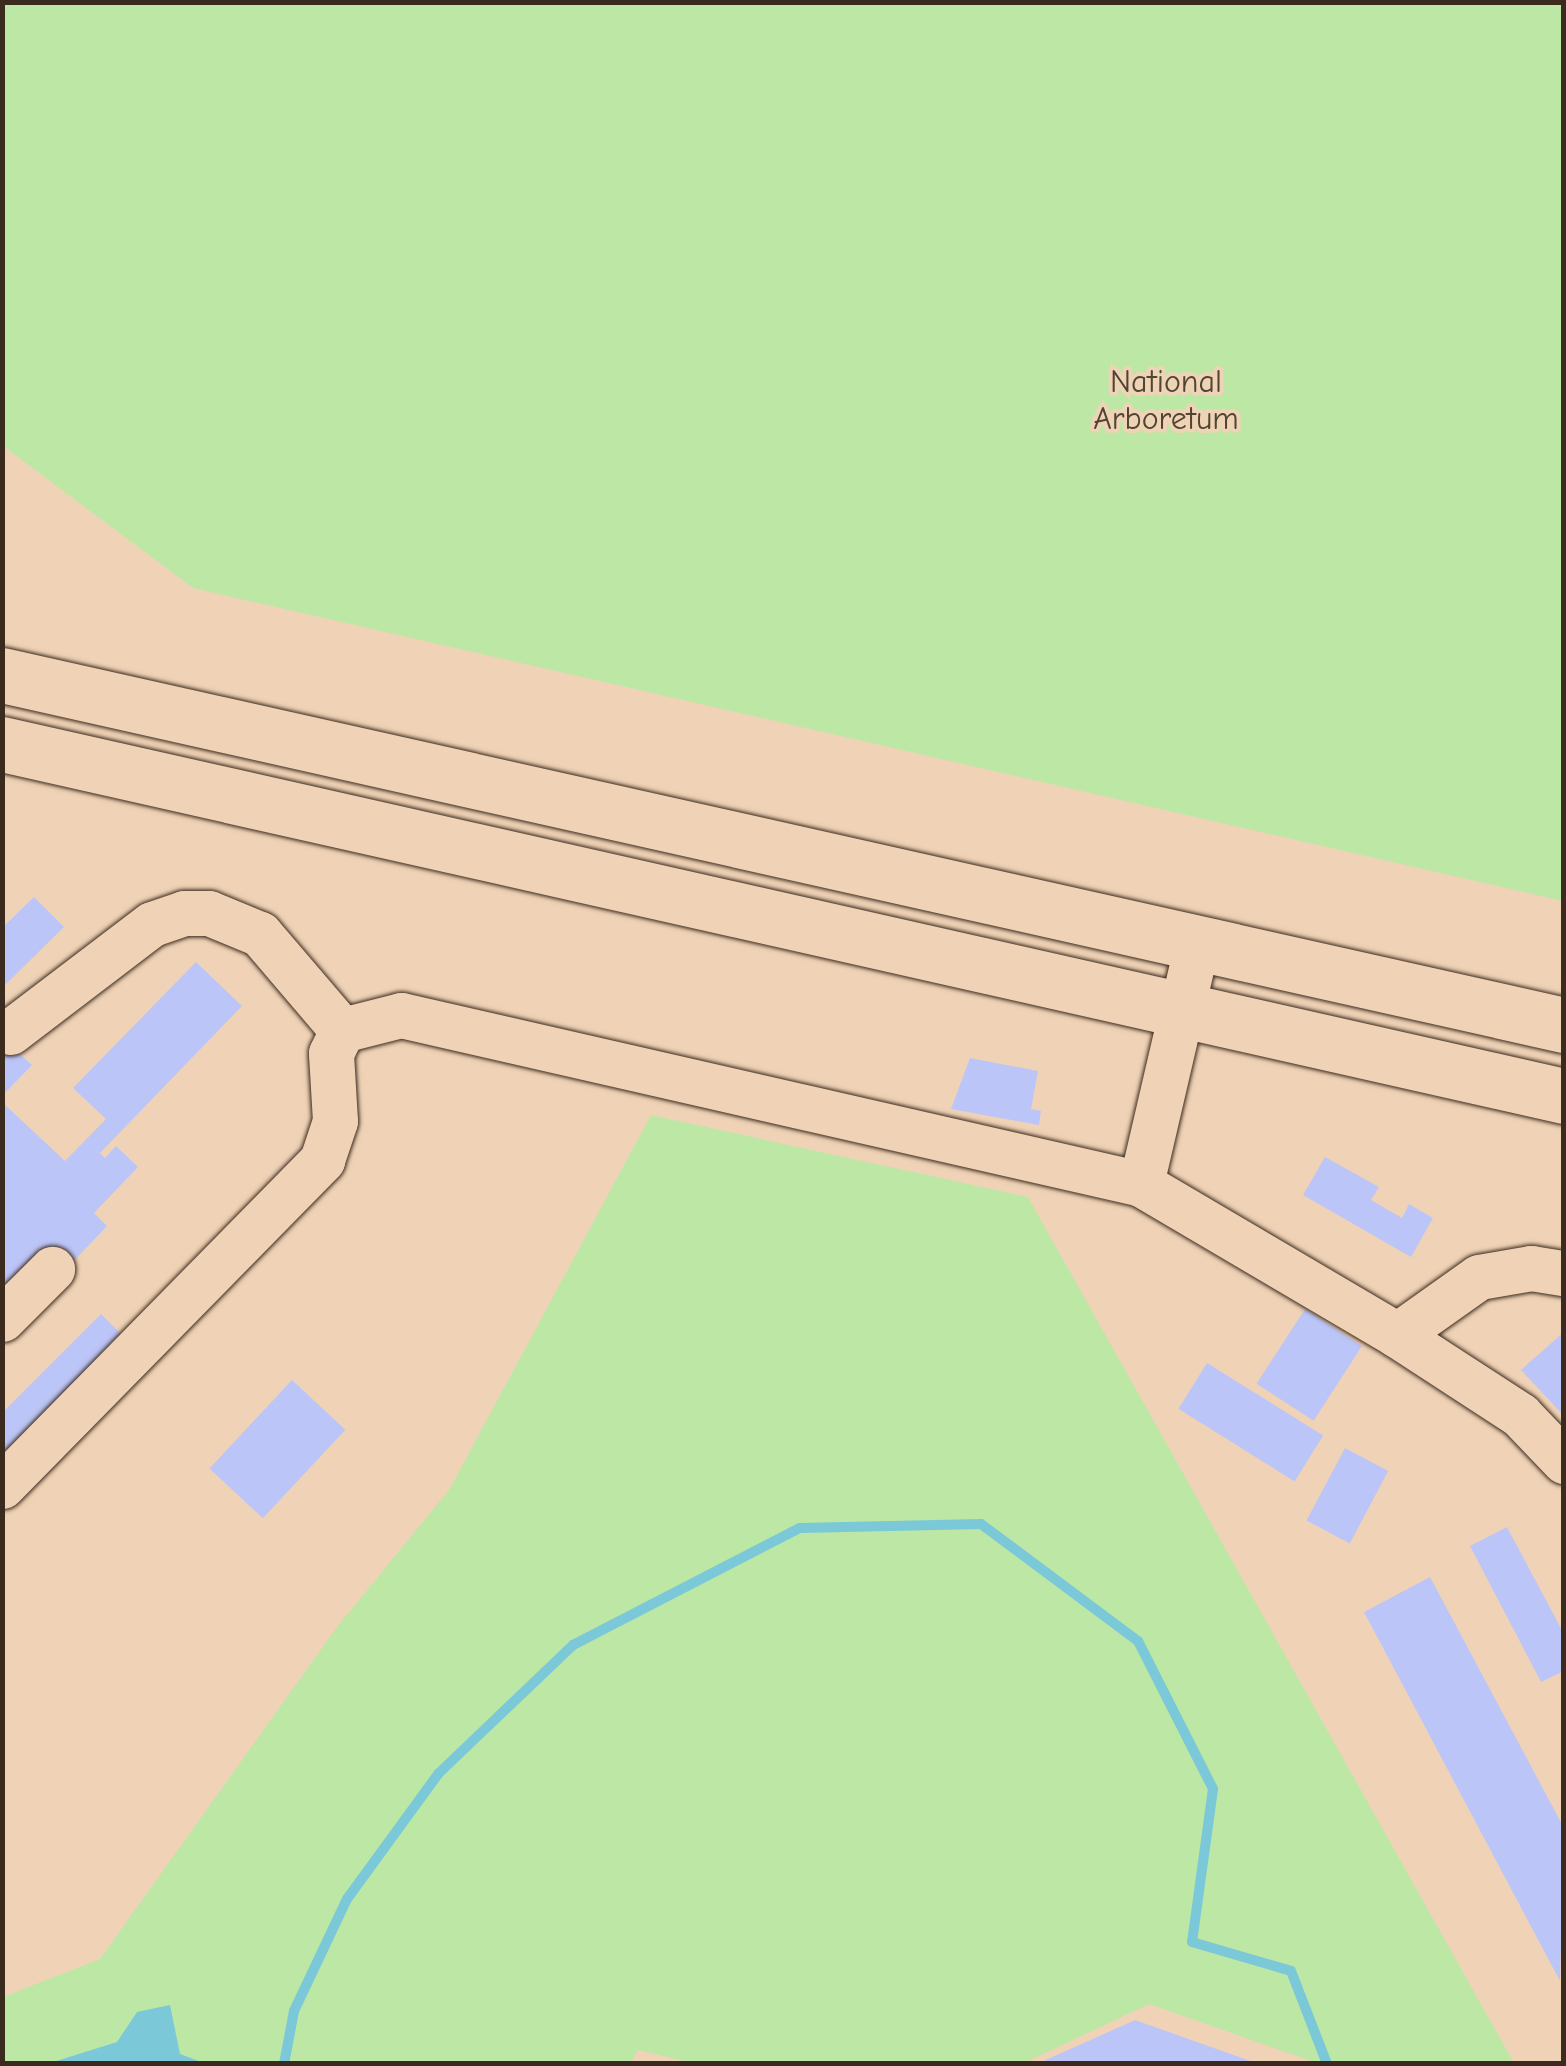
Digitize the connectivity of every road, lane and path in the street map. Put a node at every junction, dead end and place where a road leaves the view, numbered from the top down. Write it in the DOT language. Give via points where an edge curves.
graph roads {
  1 [pos="2,674"];
  2 [pos="2,744"];
  3 [pos="1197,944"];
  4 [pos="1181,1012"];
  5 [pos="1564,1026"];
  6 [pos="342,1030"];
  7 [pos="10,1032"];
  8 [pos="1564,1096"];
  9 [pos="1141,1184"];
  10 [pos="52,1269"];
  11 [pos="1564,1273"];
  12 [pos="2,1319"];
  13 [pos="1397,1335"];
  14 [pos="1564,1460"];
  15 [pos="2,1486"];
  1 -- 3 [label="main road"];
  2 -- 4 [label="main road"];
  3 -- 4 [label="lane"];
  3 -- 5 [label="main road"];
  4 -- 8 [label="main road"];
  4 -- 9 [label="lane"];
  6 -- 7 [label="lane" via="260,934 209,913 184,913 152,924"];
  6 -- 9 [label="lane" via="401,1015"];
  6 -- 15 [label="lane" via="331,1053 335,1121 322,1160"];
  9 -- 13 [label="lane"];
  10 -- 12 [label="lane"];
  11 -- 13 [label="lane" via="1531,1268 1479,1277"];
  13 -- 14 [label="lane" via="1520,1416"];
}
